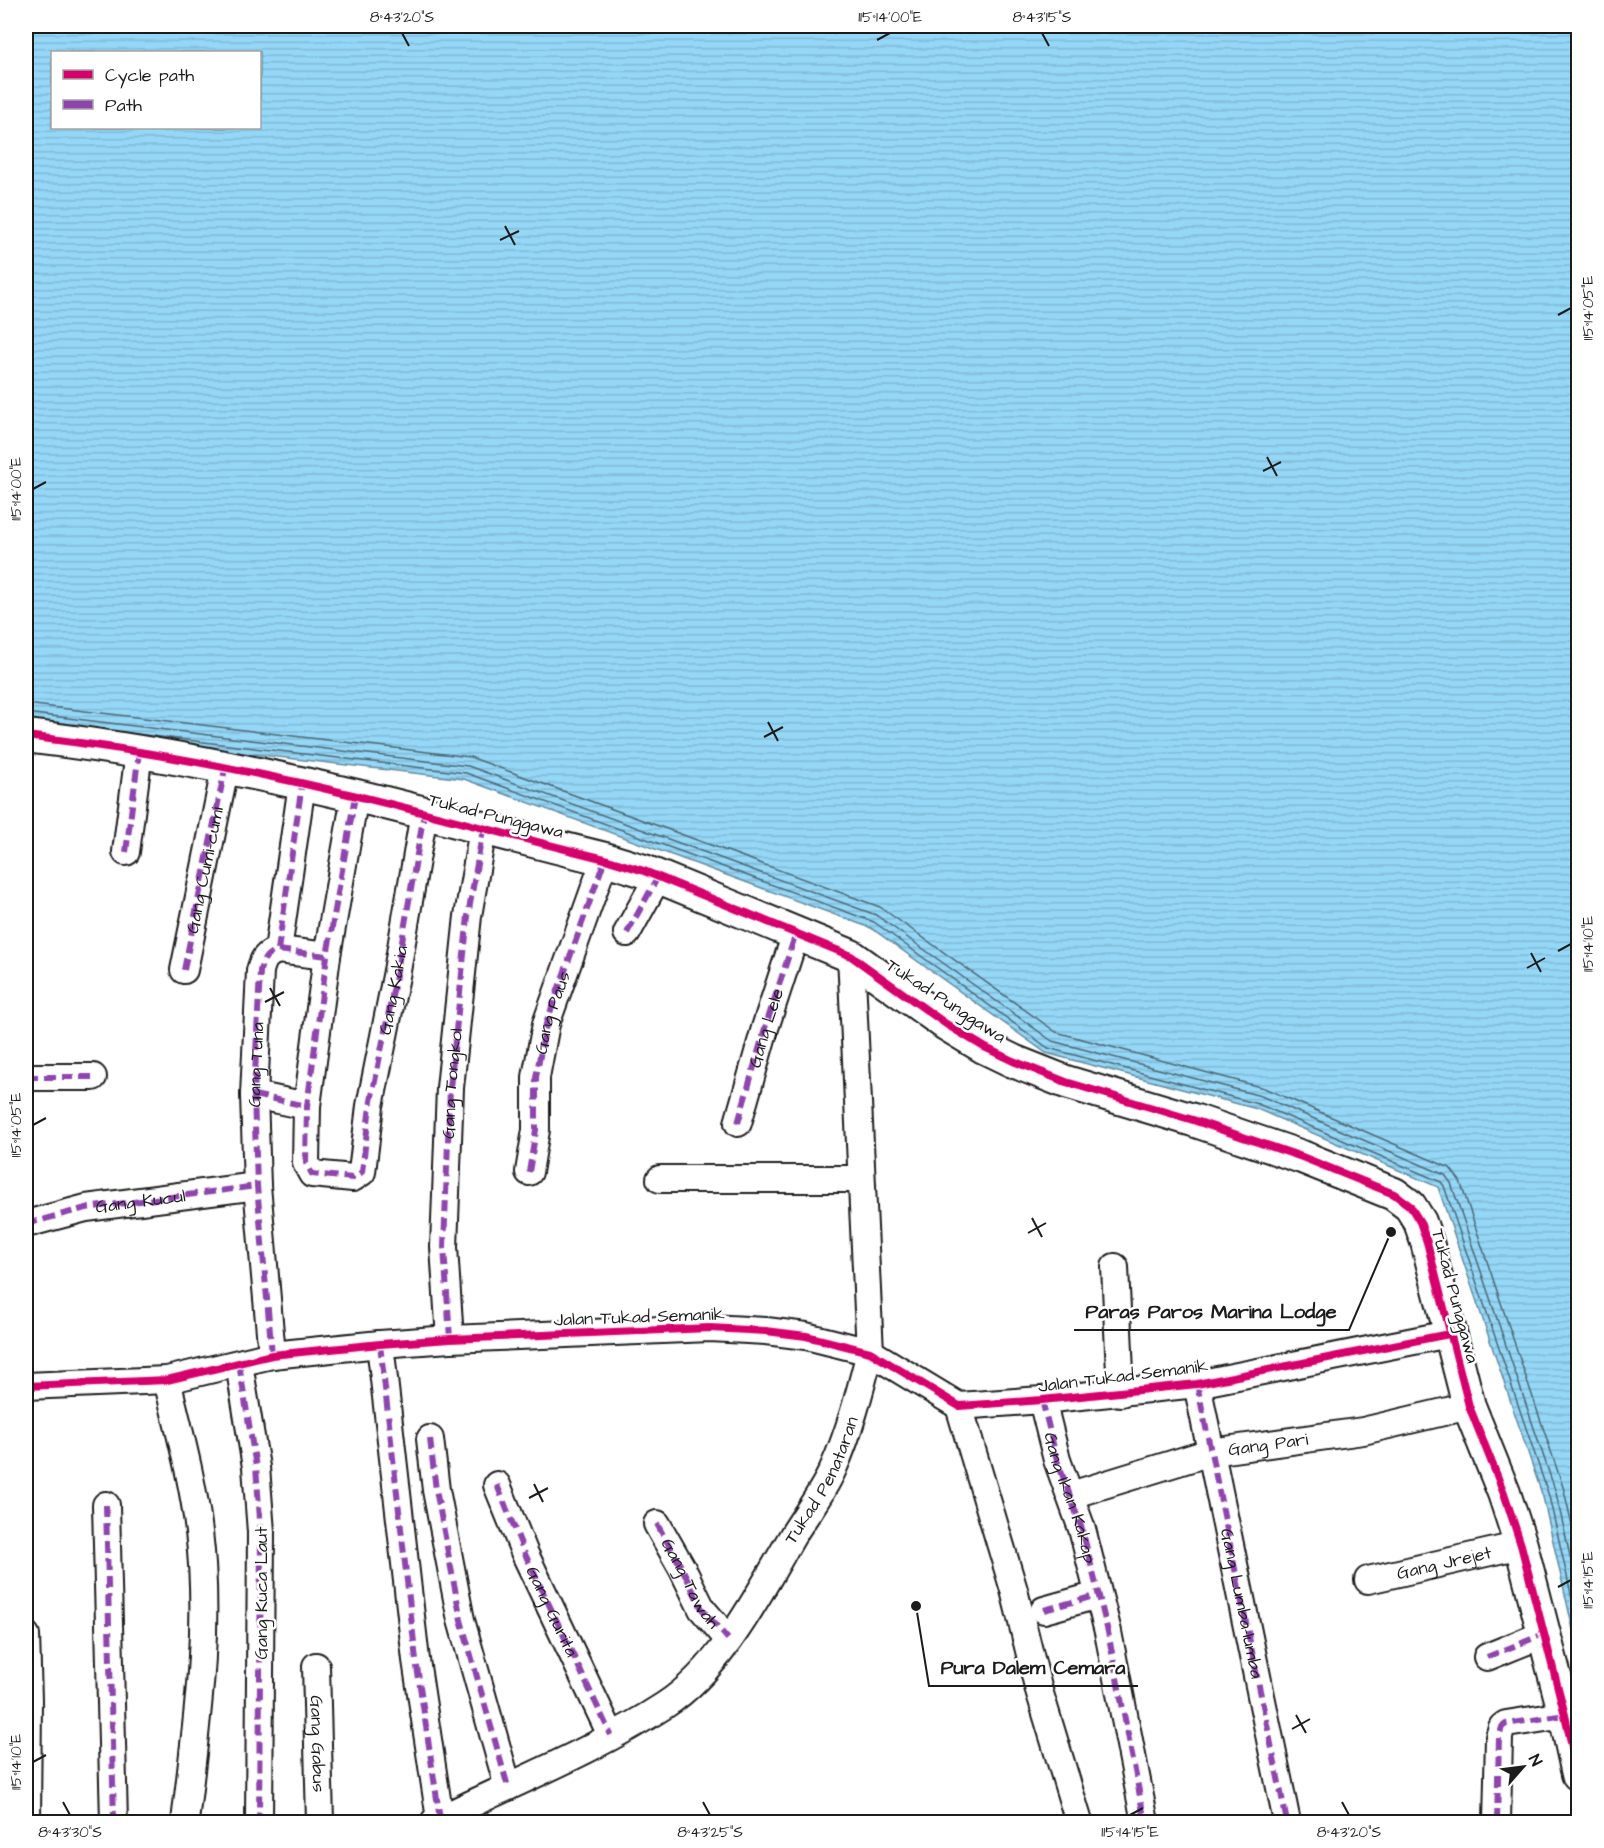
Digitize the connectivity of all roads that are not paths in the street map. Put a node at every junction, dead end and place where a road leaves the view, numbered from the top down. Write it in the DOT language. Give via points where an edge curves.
graph roads {
  1 [pos="26,736"];
  2 [pos="139,752"];
  3 [pos="225,769"];
  4 [pos="302,784"];
  5 [pos="355,796"];
  6 [pos="424,813"];
  7 [pos="483,829"];
  8 [pos="126,852"];
  9 [pos="605,859"];
  10 [pos="659,875"];
  11 [pos="627,933"];
  12 [pos="796,933"];
  13 [pos="278,950"];
  14 [pos="327,956"];
  15 [pos="852,956"];
  16 [pos="184,970"];
  17 [pos="26,1075"];
  18 [pos="93,1077"];
  19 [pos="254,1095"];
  20 [pos="307,1106"];
  21 [pos="738,1123"];
  22 [pos="529,1172"];
  23 [pos="660,1179"];
  24 [pos="861,1179"];
  25 [pos="257,1186"];
  26 [pos="26,1224"];
  27 [pos="1115,1267"];
  28 [pos="1449,1334"];
  29 [pos="450,1339"];
  30 [pos="380,1344"];
  31 [pos="870,1352"];
  32 [pos="272,1355"];
  33 [pos="239,1364"];
  34 [pos="167,1380"];
  35 [pos="1197,1384"];
  36 [pos="26,1386"];
  37 [pos="1121,1393"];
  38 [pos="1042,1400"];
  39 [pos="959,1406"];
  40 [pos="1468,1406"];
  41 [pos="430,1439"];
  42 [pos="1211,1452"];
  43 [pos="497,1485"];
  44 [pos="1071,1496"];
  45 [pos="106,1504"];
  46 [pos="657,1524"];
  47 [pos="1521,1545"];
  48 [pos="1368,1580"];
  49 [pos="1098,1595"];
  50 [pos="1044,1610"];
  51 [pos="1544,1634"];
  52 [pos="26,1635"];
  53 [pos="728,1639"];
  54 [pos="1487,1657"];
  55 [pos="316,1666"];
  56 [pos="1565,1715"];
  57 [pos="611,1736"];
  58 [pos="1578,1774"];
  59 [pos="508,1787"];
  60 [pos="437,1821"];
  61 [pos="27,1822"];
  62 [pos="114,1822"];
  63 [pos="185,1822"];
  64 [pos="259,1822"];
  65 [pos="320,1822"];
  66 [pos="1079,1822"];
  67 [pos="1145,1822"];
  68 [pos="1287,1822"];
  69 [pos="1497,1822"];
  1 -- 2 [label="street, Tukad Punggawa"];
  2 -- 3 [label="street, Tukad Punggawa"];
  2 -- 8 [label="street"];
  3 -- 4 [label="street, Tukad Punggawa"];
  3 -- 16 [label="street, Gang Cumi-cumi"];
  4 -- 5 [label="street, Tukad Punggawa"];
  4 -- 13 [label="street"];
  5 -- 6 [label="street, Tukad Punggawa"];
  5 -- 14 [label="street"];
  6 -- 7 [label="street, Tukad Punggawa"];
  6 -- 20 [label="street, Gang Kakia" via="361,1175 353,1178 308,1171"];
  7 -- 9 [label="street, Tukad Punggawa"];
  7 -- 29 [label="street, Gang Tongkol" via="468,916 450,1088 444,1247"];
  9 -- 12 [label="street, Tukad Punggawa"];
  9 -- 22 [label="street, Gang Paus" via="546,1024 536,1077 537,1121"];
  10 -- 11 [label="street"];
  12 -- 15 [label="street, Tukad Punggawa"];
  12 -- 21 [label="street, Gang Lele"];
  13 -- 14 [label="street"];
  13 -- 19 [label="street, Gang Tuna" via="262,960 260,971"];
  14 -- 20 [label="street"];
  15 -- 24 [label="street, Tukad Penataran"];
  15 -- 28 [label="street, Tukad Punggawa" via="946,1024 1013,1061 1066,1082 1302,1157 1394,1194 1410,1206 1420,1222"];
  17 -- 18 [label="street"];
  19 -- 20 [label="street"];
  19 -- 25 [label="street, Gang Tuna"];
  23 -- 24 [label="street"];
  24 -- 31 [label="street, Tukad Penataran"];
  25 -- 26 [label="street, Gang Kucul" via="86,1208"];
  25 -- 32 [label="street, Gang Tuna"];
  27 -- 37 [label="street"];
  28 -- 35 [label="street, Jalan Tukad Semanik"];
  28 -- 40 [label="street, Tukad Punggawa"];
  29 -- 30 [label="street, Jalan Tukad Semanik"];
  29 -- 31 [label="street, Jalan Tukad Semanik" via="710,1328 806,1336"];
  30 -- 32 [label="street, Jalan Tukad Semanik"];
  30 -- 60 [label="street"];
  31 -- 39 [label="street, Jalan Tukad Semanik"];
  31 -- 53 [label="street, Tukad Penataran" via="833,1470"];
  32 -- 33 [label="street, Jalan Tukad Semanik"];
  33 -- 34 [label="street, Jalan Tukad Semanik"];
  33 -- 64 [label="street, Gang Kuca Laut" via="255,1457 261,1532"];
  34 -- 36 [label="street, Jalan Tukad Semanik"];
  34 -- 63 [label="street" via="199,1532 204,1610 203,1656"];
  35 -- 37 [label="street, Jalan Tukad Semanik"];
  35 -- 42 [label="street, Gang Lumba-lumba"];
  37 -- 38 [label="street, Jalan Tukad Semanik"];
  38 -- 39 [label="street, Jalan Tukad Semanik"];
  38 -- 44 [label="street, Gang Ikan Kakap"];
  39 -- 66 [label="street"];
  40 -- 42 [label="street, Gang Pari" via="1363,1431"];
  40 -- 47 [label="street, Tukad Punggawa"];
  41 -- 59 [label="street" via="461,1620"];
  42 -- 44 [label="street, Gang Pari"];
  42 -- 68 [label="street, Gang Lumba-lumba"];
  43 -- 57 [label="street, Gang Gurita" via="525,1554"];
  44 -- 49 [label="street, Gang Ikan Kakap"];
  45 -- 62 [label="street"];
  46 -- 53 [label="street, Gang Tawah" via="702,1610"];
  47 -- 48 [label="street, Gang Jrejet"];
  47 -- 51 [label="street, Tukad Punggawa"];
  49 -- 50 [label="street"];
  49 -- 67 [label="street, Gang Ikan Kakap"];
  51 -- 54 [label="street"];
  51 -- 56 [label="street, Tukad Punggawa"];
  52 -- 61 [label="street"];
  53 -- 57 [label="street, Tukad Penataran" via="697,1678 666,1704"];
  55 -- 65 [label="street, Gang Gabus"];
  56 -- 58 [label="street, Tukad Punggawa"];
  56 -- 69 [label="street" via="1502,1727 1498,1737"];
  57 -- 59 [label="street, Tukad Penataran"];
  59 -- 60 [label="street, Tukad Penataran"];
}
